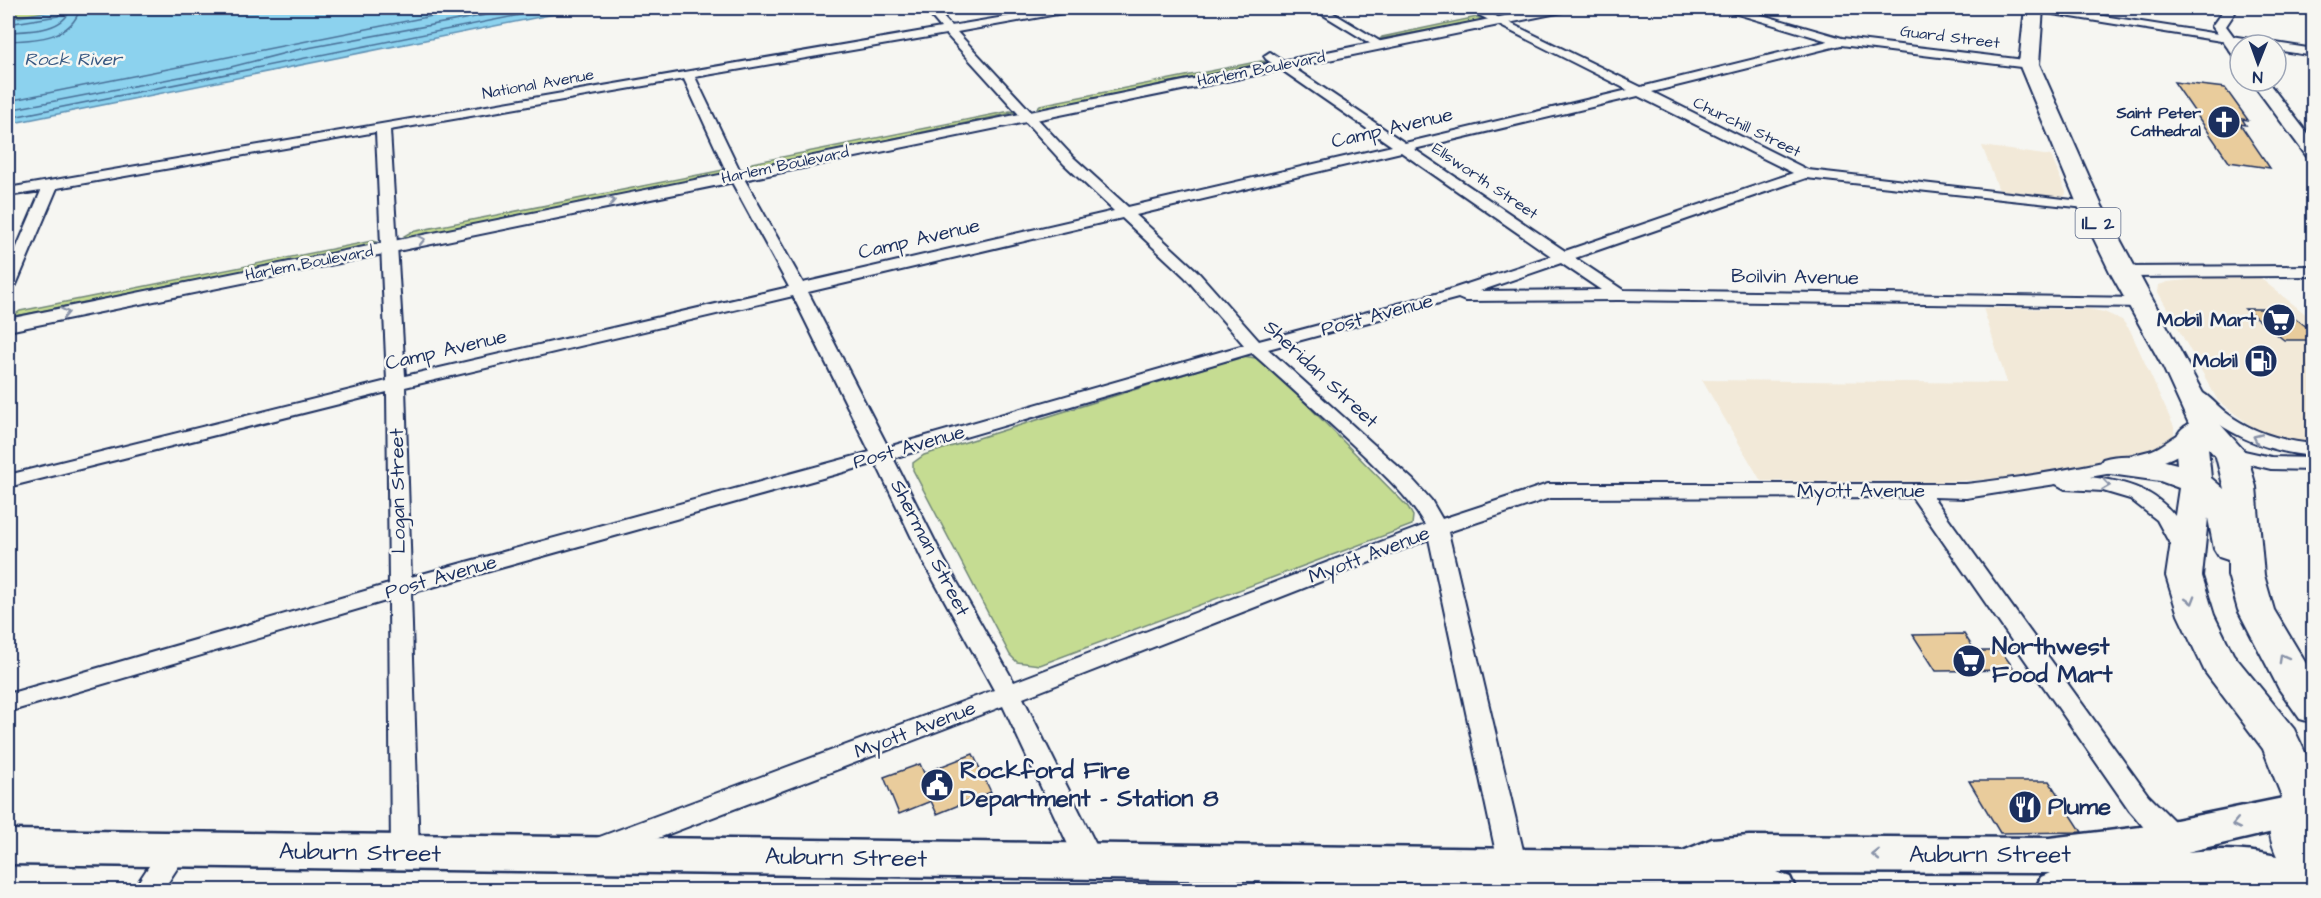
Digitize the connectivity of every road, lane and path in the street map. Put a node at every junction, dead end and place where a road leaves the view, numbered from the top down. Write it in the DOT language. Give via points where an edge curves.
graph roads {
  1 [pos="929,8"];
  2 [pos="1074,8"];
  3 [pos="1318,8"];
  4 [pos="1510,8"];
  5 [pos="1562,8"];
  6 [pos="1728,8"];
  7 [pos="2034,8"];
  8 [pos="2231,8"];
  9 [pos="1490,17"];
  10 [pos="949,30"];
  11 [pos="2228,38"];
  12 [pos="1372,41"];
  13 [pos="1841,41"];
  14 [pos="2288,48"];
  15 [pos="2313,53"];
  16 [pos="1277,60"];
  17 [pos="2029,63"];
  18 [pos="688,75"];
  19 [pos="1638,92"];
  20 [pos="2268,93"];
  21 [pos="1024,111"];
  22 [pos="383,128"];
  23 [pos="1403,146"];
  24 [pos="2313,154"];
  25 [pos="732,169"];
  26 [pos="1805,174"];
  27 [pos="51,185"];
  28 [pos="8,192"];
  29 [pos="2090,206"];
  30 [pos="1127,212"];
  31 [pos="389,239"];
  32 [pos="1564,255"];
  33 [pos="2313,271"];
  34 [pos="2124,272"];
  35 [pos="8,285"];
  36 [pos="797,289"];
  37 [pos="1619,295"];
  38 [pos="1449,296"];
  39 [pos="2140,303"];
  40 [pos="8,309"];
  41 [pos="8,325"];
  42 [pos="1255,347"];
  43 [pos="396,384"];
  44 [pos="2189,391"];
  45 [pos="2198,431"];
  46 [pos="2313,450"];
  47 [pos="2231,454"];
  48 [pos="882,455"];
  49 [pos="2313,464"];
  50 [pos="2114,465"];
  51 [pos="8,481"];
  52 [pos="2026,483"];
  53 [pos="2196,483"];
  54 [pos="1918,491"];
  55 [pos="1437,528"];
  56 [pos="2185,553"];
  57 [pos="2246,575"];
  58 [pos="401,588"];
  59 [pos="1009,694"];
  60 [pos="8,703"];
  61 [pos="2313,708"];
  62 [pos="2304,806"];
  63 [pos="2173,838"];
  64 [pos="8,847"];
  65 [pos="175,850"];
  66 [pos="405,854"];
  67 [pos="580,855"];
  68 [pos="1090,861"];
  69 [pos="1513,867"];
  70 [pos="1685,869"];
  71 [pos="2313,874"];
  72 [pos="2313,885"];
  73 [pos="147,891"];
  74 [pos="1776,891"];
  75 [pos="2055,891"];
  1 -- 10 [label="street, Sheridan Street"];
  2 -- 10 [label="street, National Avenue"];
  3 -- 12 [label="street"];
  4 -- 9 [label="street, Harlem Boulevard"];
  5 -- 9 [label="street, Harlem Boulevard"];
  6 -- 13 [label="street, Guard Street"];
  7 -- 11 [label="street"];
  7 -- 17 [label="main road, IL 2"];
  8 -- 11 [label="street" via="2219,26"];
  9 -- 12 [label="street, Harlem Boulevard"];
  9 -- 19 [label="street, Churchill Street"];
  10 -- 18 [label="street, National Avenue"];
  10 -- 21 [label="street, Sheridan Street"];
  12 -- 16 [label="street, Harlem Boulevard"];
  13 -- 17 [label="street, Guard Street"];
  13 -- 19 [label="street, Camp Avenue"];
  14 -- 15 [label="street"];
  16 -- 21 [label="street, Harlem Boulevard"];
  16 -- 23 [label="street, Ellsworth Street"];
  17 -- 29 [label="main road, IL 2"];
  18 -- 22 [label="street, National Avenue"];
  18 -- 25 [label="street, Sherman Street"];
  19 -- 23 [label="street, Camp Avenue"];
  19 -- 26 [label="street, Churchill Street"];
  20 -- 24 [label="street"];
  21 -- 25 [label="street, Harlem Boulevard"];
  21 -- 30 [label="street, Sheridan Street"];
  22 -- 27 [label="street, National Avenue"];
  22 -- 31 [label="street, Logan Street"];
  23 -- 30 [label="street, Camp Avenue"];
  23 -- 32 [label="street, Ellsworth Street"];
  25 -- 31 [label="street, Harlem Boulevard"];
  25 -- 36 [label="street, Sherman Street"];
  26 -- 29 [label="street, Churchill Street"];
  26 -- 32 [label="street, Post Avenue"];
  27 -- 28 [label="street, National Avenue"];
  27 -- 35 [label="street"];
  29 -- 34 [label="main road, IL 2"];
  30 -- 36 [label="street, Camp Avenue"];
  30 -- 42 [label="street, Sheridan Street" via="1191,274"];
  31 -- 40 [label="street, Harlem Boulevard"];
  41 -- 31 [label="street, Harlem Boulevard, one-way"];
  31 -- 43 [label="street, Logan Street"];
  32 -- 37 [label="street, Ellsworth Street"];
  32 -- 38 [label="street, Post Avenue"];
  33 -- 34 [label="street"];
  34 -- 39 [label="main road, IL 2"];
  36 -- 43 [label="street, Camp Avenue"];
  36 -- 48 [label="street, Sherman Street"];
  37 -- 38 [label="street, Boilvin Avenue"];
  37 -- 39 [label="street, Boilvin Avenue"];
  38 -- 42 [label="street, Post Avenue"];
  39 -- 44 [label="main road, IL 2"];
  42 -- 48 [label="street, Post Avenue"];
  42 -- 55 [label="street, Sheridan Street" via="1406,485"];
  43 -- 51 [label="street, Camp Avenue"];
  43 -- 58 [label="street, Logan Street"];
  44 -- 45 [label="main road, IL 2"];
  46 -- 44 [label="street, one-way" via="2283,448 2255,438 2225,421"];
  45 -- 47 [label="main road, IL 2"];
  45 -- 50 [label="street, Myott Avenue" via="2167,453"];
  45 -- 53 [label="main road, IL 2"];
  47 -- 49 [label="street" via="2271,463"];
  47 -- 57 [label="main road, IL 2" via="2240,487"];
  48 -- 58 [label="street, Post Avenue"];
  48 -- 59 [label="street, Sherman Street" via="934,561"];
  50 -- 52 [label="street, Myott Avenue"];
  50 -- 53 [label="main road" via="2160,470"];
  52 -- 54 [label="street, Myott Avenue" via="1966,491"];
  52 -- 56 [label="street, one-way" via="2112,486 2145,498 2177,529"];
  53 -- 56 [label="main road, IL 2"];
  53 -- 57 [label="main road" via="2224,514 2233,555"];
  54 -- 55 [label="street, Myott Avenue" via="1564,489"];
  54 -- 63 [label="street" via="2139,803"];
  55 -- 59 [label="street, Myott Avenue"];
  55 -- 69 [label="street, Sheridan Street"];
  56 -- 62 [label="main road, IL 2, one-way" via="2184,576 2196,615 2218,662 2280,741"];
  61 -- 57 [label="main road, IL 2, one-way" via="2256,610"];
  58 -- 60 [label="street, Post Avenue"];
  58 -- 66 [label="street, Logan Street"];
  59 -- 67 [label="street, Myott Avenue"];
  59 -- 68 [label="street, Sherman Street"];
  62 -- 63 [label="main road, Auburn Street, one-way"];
  62 -- 71 [label="main road" via="2288,827 2293,847"];
  63 -- 70 [label="main road, Auburn Street, one-way" via="2049,856 1749,854 1712,857"];
  64 -- 65 [label="main road, Auburn Street"];
  65 -- 66 [label="main road, Auburn Street"];
  65 -- 73 [label="street"];
  66 -- 67 [label="main road, Auburn Street"];
  67 -- 68 [label="main road, Auburn Street"];
  68 -- 69 [label="main road, Auburn Street"];
  69 -- 70 [label="main road, Auburn Street"];
  70 -- 74 [label="main road, Auburn Street" via="1734,888"];
  72 -- 75 [label="main road, Auburn Street" via="2240,866"];
}
